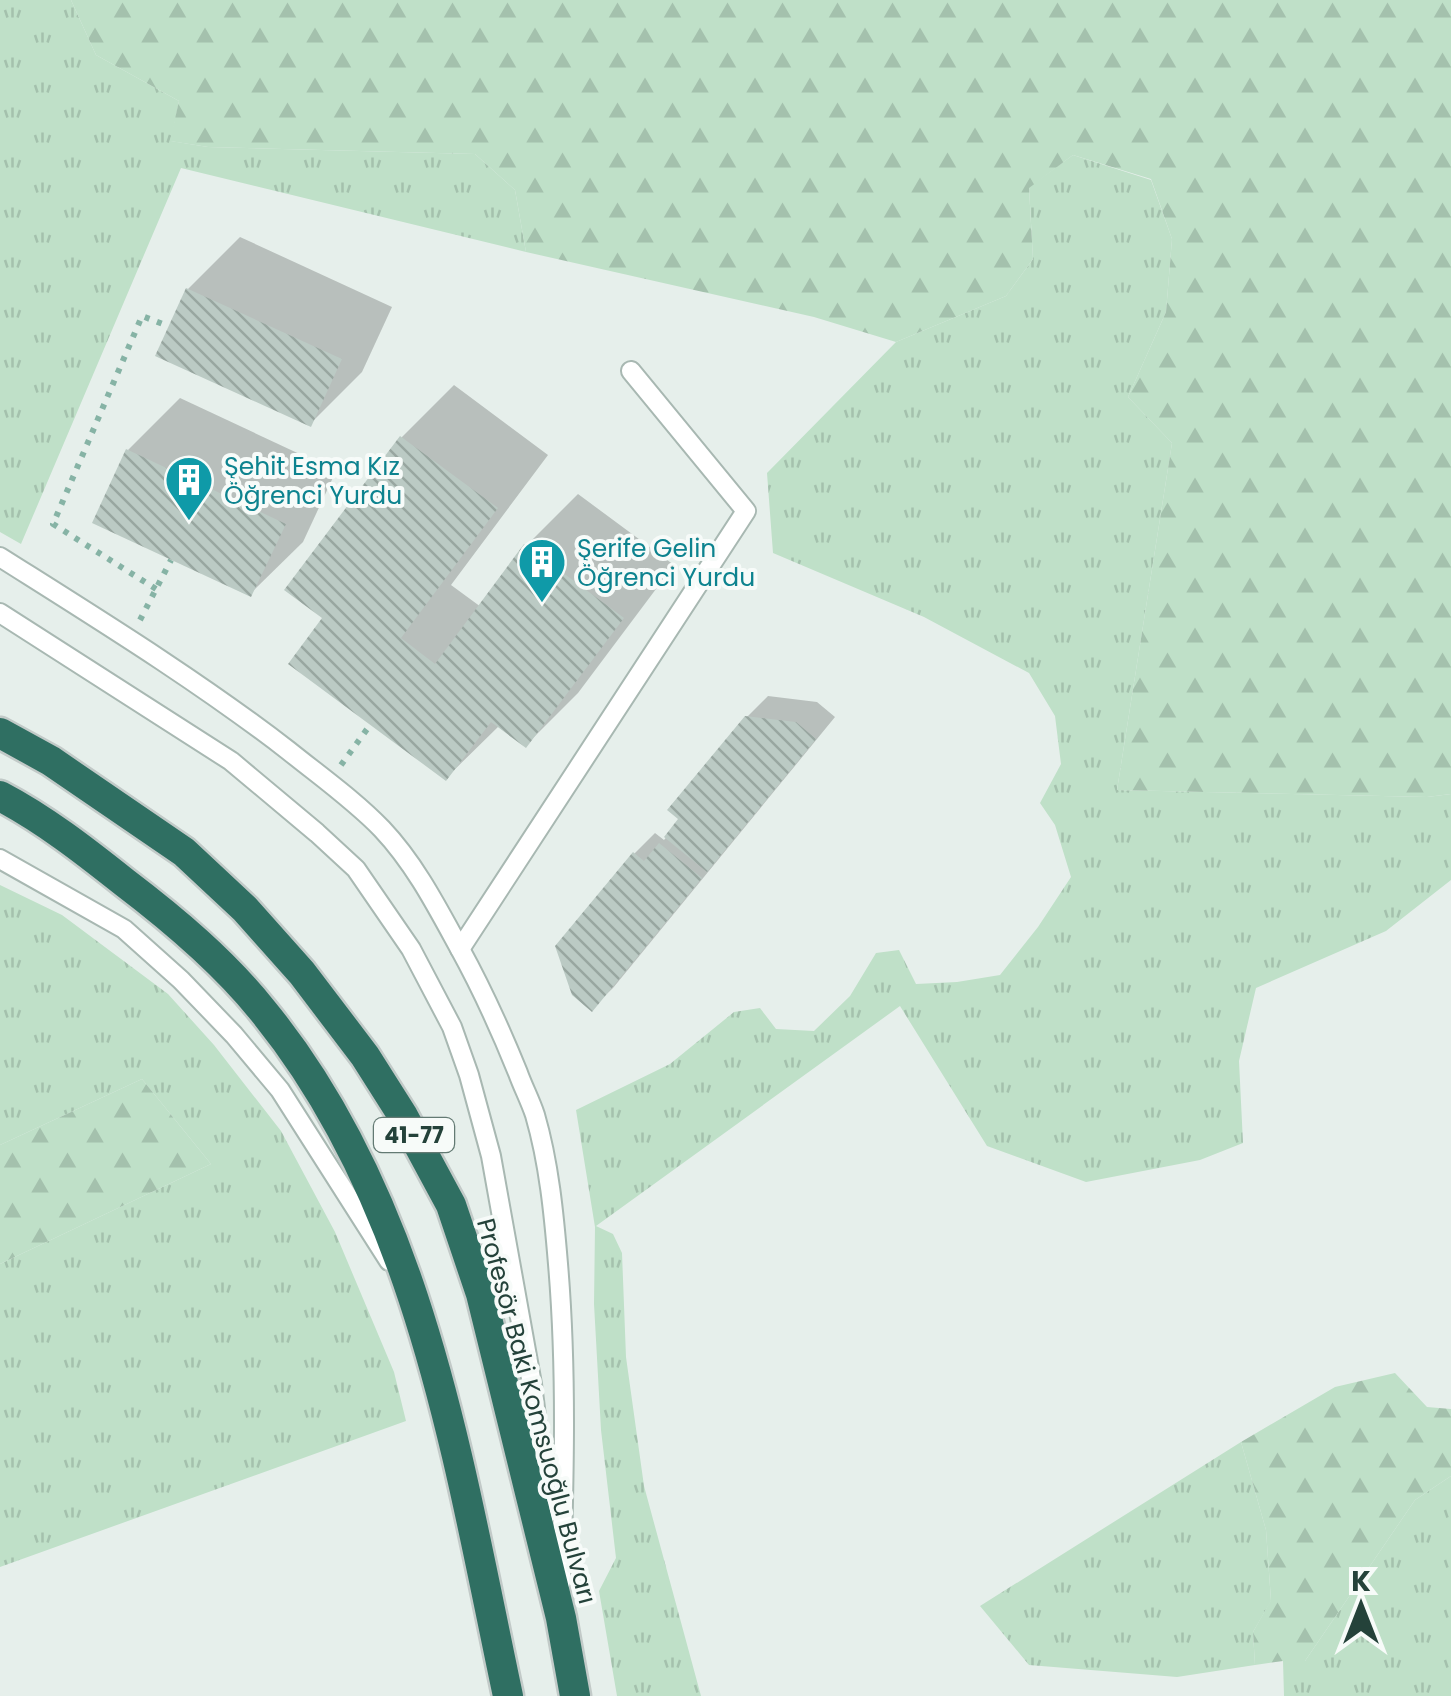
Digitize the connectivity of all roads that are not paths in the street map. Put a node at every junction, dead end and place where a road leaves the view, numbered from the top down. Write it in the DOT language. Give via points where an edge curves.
graph roads {
  1 [pos="631,371"];
  2 [pos="0,557"];
  3 [pos="0,614"];
  4 [pos="0,734"];
  5 [pos="0,796"];
  6 [pos="0,859"];
  7 [pos="460,949"];
  8 [pos="416,1304"];
  9 [pos="561,1618"];
  10 [pos="508,1696"];
  11 [pos="575,1696"];
  1 -- 7 [label="lane" via="746,511"];
  2 -- 7 [label="lane" via="258,727 328,782 382,829 421,879"];
  3 -- 9 [label="lane" via="230,761 356,869 411,948 452,1028 491,1156 532,1384"];
  4 -- 9 [label="highway, Profesör Baki Komsuoğlu Bulvarı / 41-77" via="184,852 302,974 404,1116 451,1205 480,1294"];
  5 -- 8 [label="highway, 41-77" via="156,907 262,1008 344,1136"];
  6 -- 8 [label="lane" via="124,929 234,1035 280,1090"];
  7 -- 9 [label="lane" via="534,1114 554,1218 566,1404"];
  8 -- 10 [label="highway, 41-77" via="455,1447"];
  9 -- 11 [label="highway, Profesör Baki Komsuoğlu Bulvarı / 41-77"];
}
